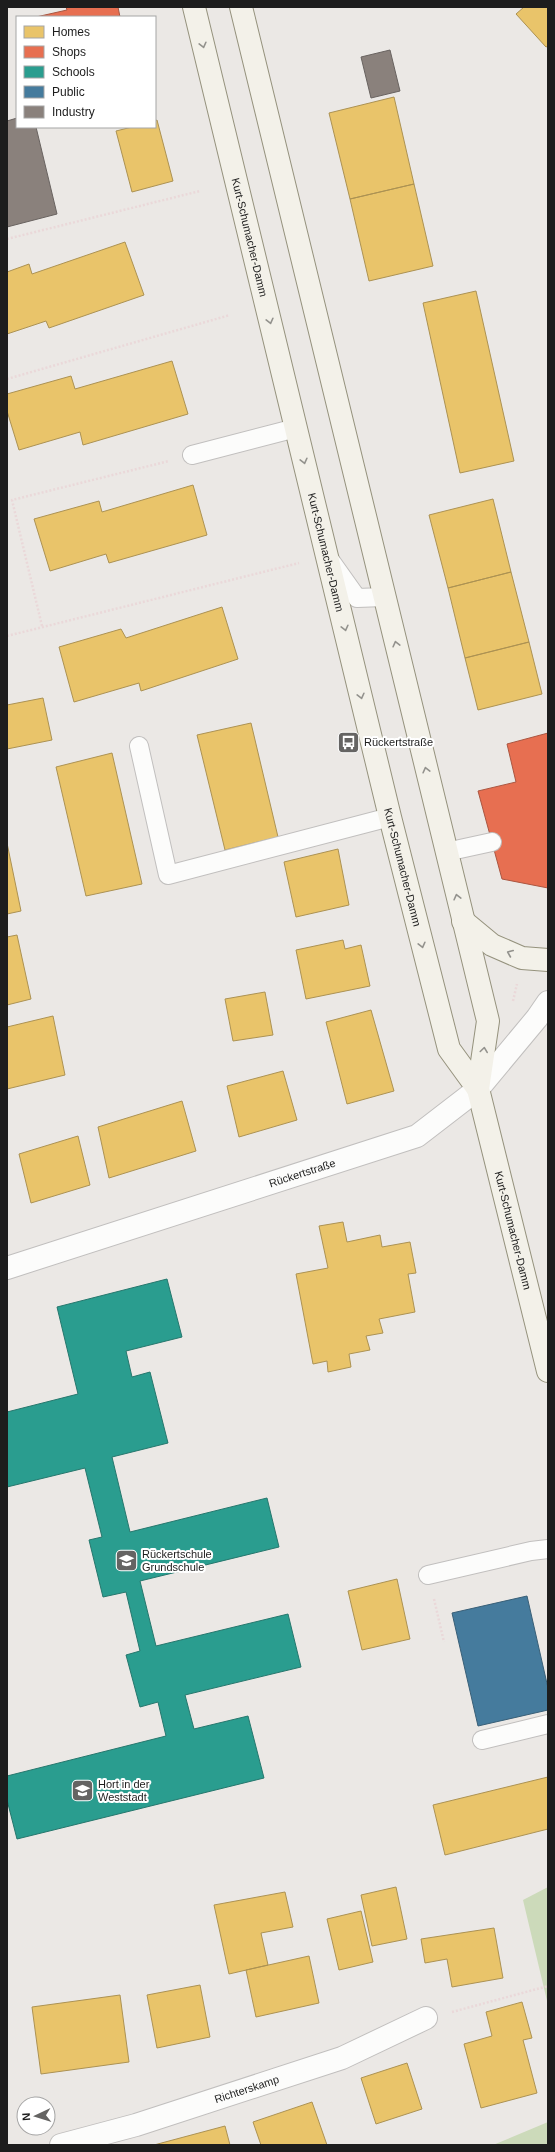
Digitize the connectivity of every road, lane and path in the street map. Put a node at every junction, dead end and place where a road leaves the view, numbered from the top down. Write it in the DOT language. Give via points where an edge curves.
graph roads {
  1 [pos="194,7"];
  2 [pos="241,7"];
  3 [pos="200,191"];
  4 [pos="7,239"];
  5 [pos="230,315"];
  6 [pos="7,379"];
  7 [pos="296,428"];
  8 [pos="192,455"];
  9 [pos="327,556"];
  10 [pos="384,597"];
  11 [pos="42,626"];
  12 [pos="7,636"];
  13 [pos="139,746"];
  14 [pos="390,817"];
  15 [pos="492,842"];
  16 [pos="446,852"];
  17 [pos="463,921"];
  18 [pos="548,960"];
  19 [pos="548,1002"];
  20 [pos="478,1089"];
  21 [pos="7,1268"];
  22 [pos="548,1371"];
  23 [pos="548,1549"];
  24 [pos="428,1575"];
  25 [pos="444,1642"];
  26 [pos="548,1724"];
  27 [pos="482,1740"];
  28 [pos="548,1986"];
  29 [pos="426,2018"];
  30 [pos="61,2145"];
  1 -- 7 [label="main road, Kurt-Schumacher-Damm, one-way"];
  2 -- 10 [label="main road, Kurt-Schumacher-Damm"];
  3 -- 4 [label="path"];
  5 -- 6 [label="path"];
  7 -- 8 [label="lane"];
  7 -- 9 [label="main road, Kurt-Schumacher-Damm, one-way"];
  8 -- 11 [label="path" via="12,500"];
  9 -- 10 [label="lane" via="357,598"];
  9 -- 11 [label="path"];
  9 -- 14 [label="main road, Kurt-Schumacher-Damm, one-way"];
  16 -- 10 [label="main road, Kurt-Schumacher-Damm, one-way"];
  11 -- 12 [label="path"];
  13 -- 14 [label="lane" via="168,875"];
  14 -- 20 [label="main road, Kurt-Schumacher-Damm, one-way" via="449,1049"];
  15 -- 16 [label="lane"];
  17 -- 16 [label="main road, Kurt-Schumacher-Damm, one-way"];
  18 -- 17 [label="main road, one-way" via="522,958 492,945"];
  20 -- 17 [label="main road, Kurt-Schumacher-Damm, one-way" via="488,1021"];
  19 -- 20 [label="street, Rückertstraße"];
  20 -- 21 [label="street, Rückertstraße" via="417,1136"];
  20 -- 22 [label="main road, Kurt-Schumacher-Damm"];
  23 -- 24 [label="lane"];
  24 -- 25 [label="path"];
  26 -- 27 [label="lane"];
  28 -- 29 [label="path"];
  29 -- 30 [label="street, Richterskamp" via="342,2058 136,2125"];
}
